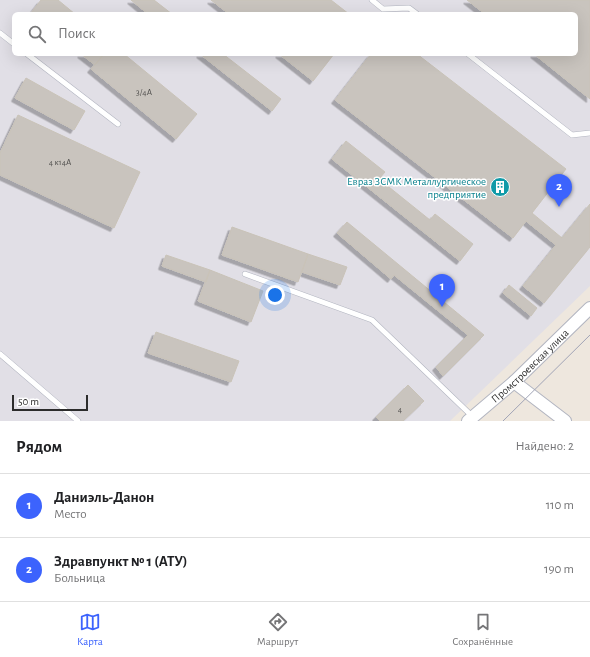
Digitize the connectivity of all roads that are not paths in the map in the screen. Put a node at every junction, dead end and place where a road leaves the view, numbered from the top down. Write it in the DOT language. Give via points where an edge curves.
graph roads {
  1 [pos="372,0"];
  2 [pos="415,12"];
  3 [pos="0,33"];
  4 [pos="12,42"];
  5 [pos="30,56"];
  6 [pos="471,56"];
  7 [pos="118,124"];
  8 [pos="590,133"];
  9 [pos="245,274"];
  10 [pos="590,308"];
  11 [pos="0,354"];
  12 [pos="514,382"];
  13 [pos="471,419"];
  14 [pos="78,421"];
  15 [pos="565,421"];
  1 -- 2 [label="lane" via="383,9 410,8"];
  3 -- 4 [label="lane"];
  5 -- 7 [label="lane"];
  6 -- 8 [label="lane" via="572,135"];
  9 -- 13 [label="lane" via="372,320"];
  10 -- 12 [label="street, Промстроевская улица"];
  11 -- 14 [label="lane"];
  12 -- 13 [label="street, Промстроевская улица"];
  12 -- 15 [label="street"];
}
